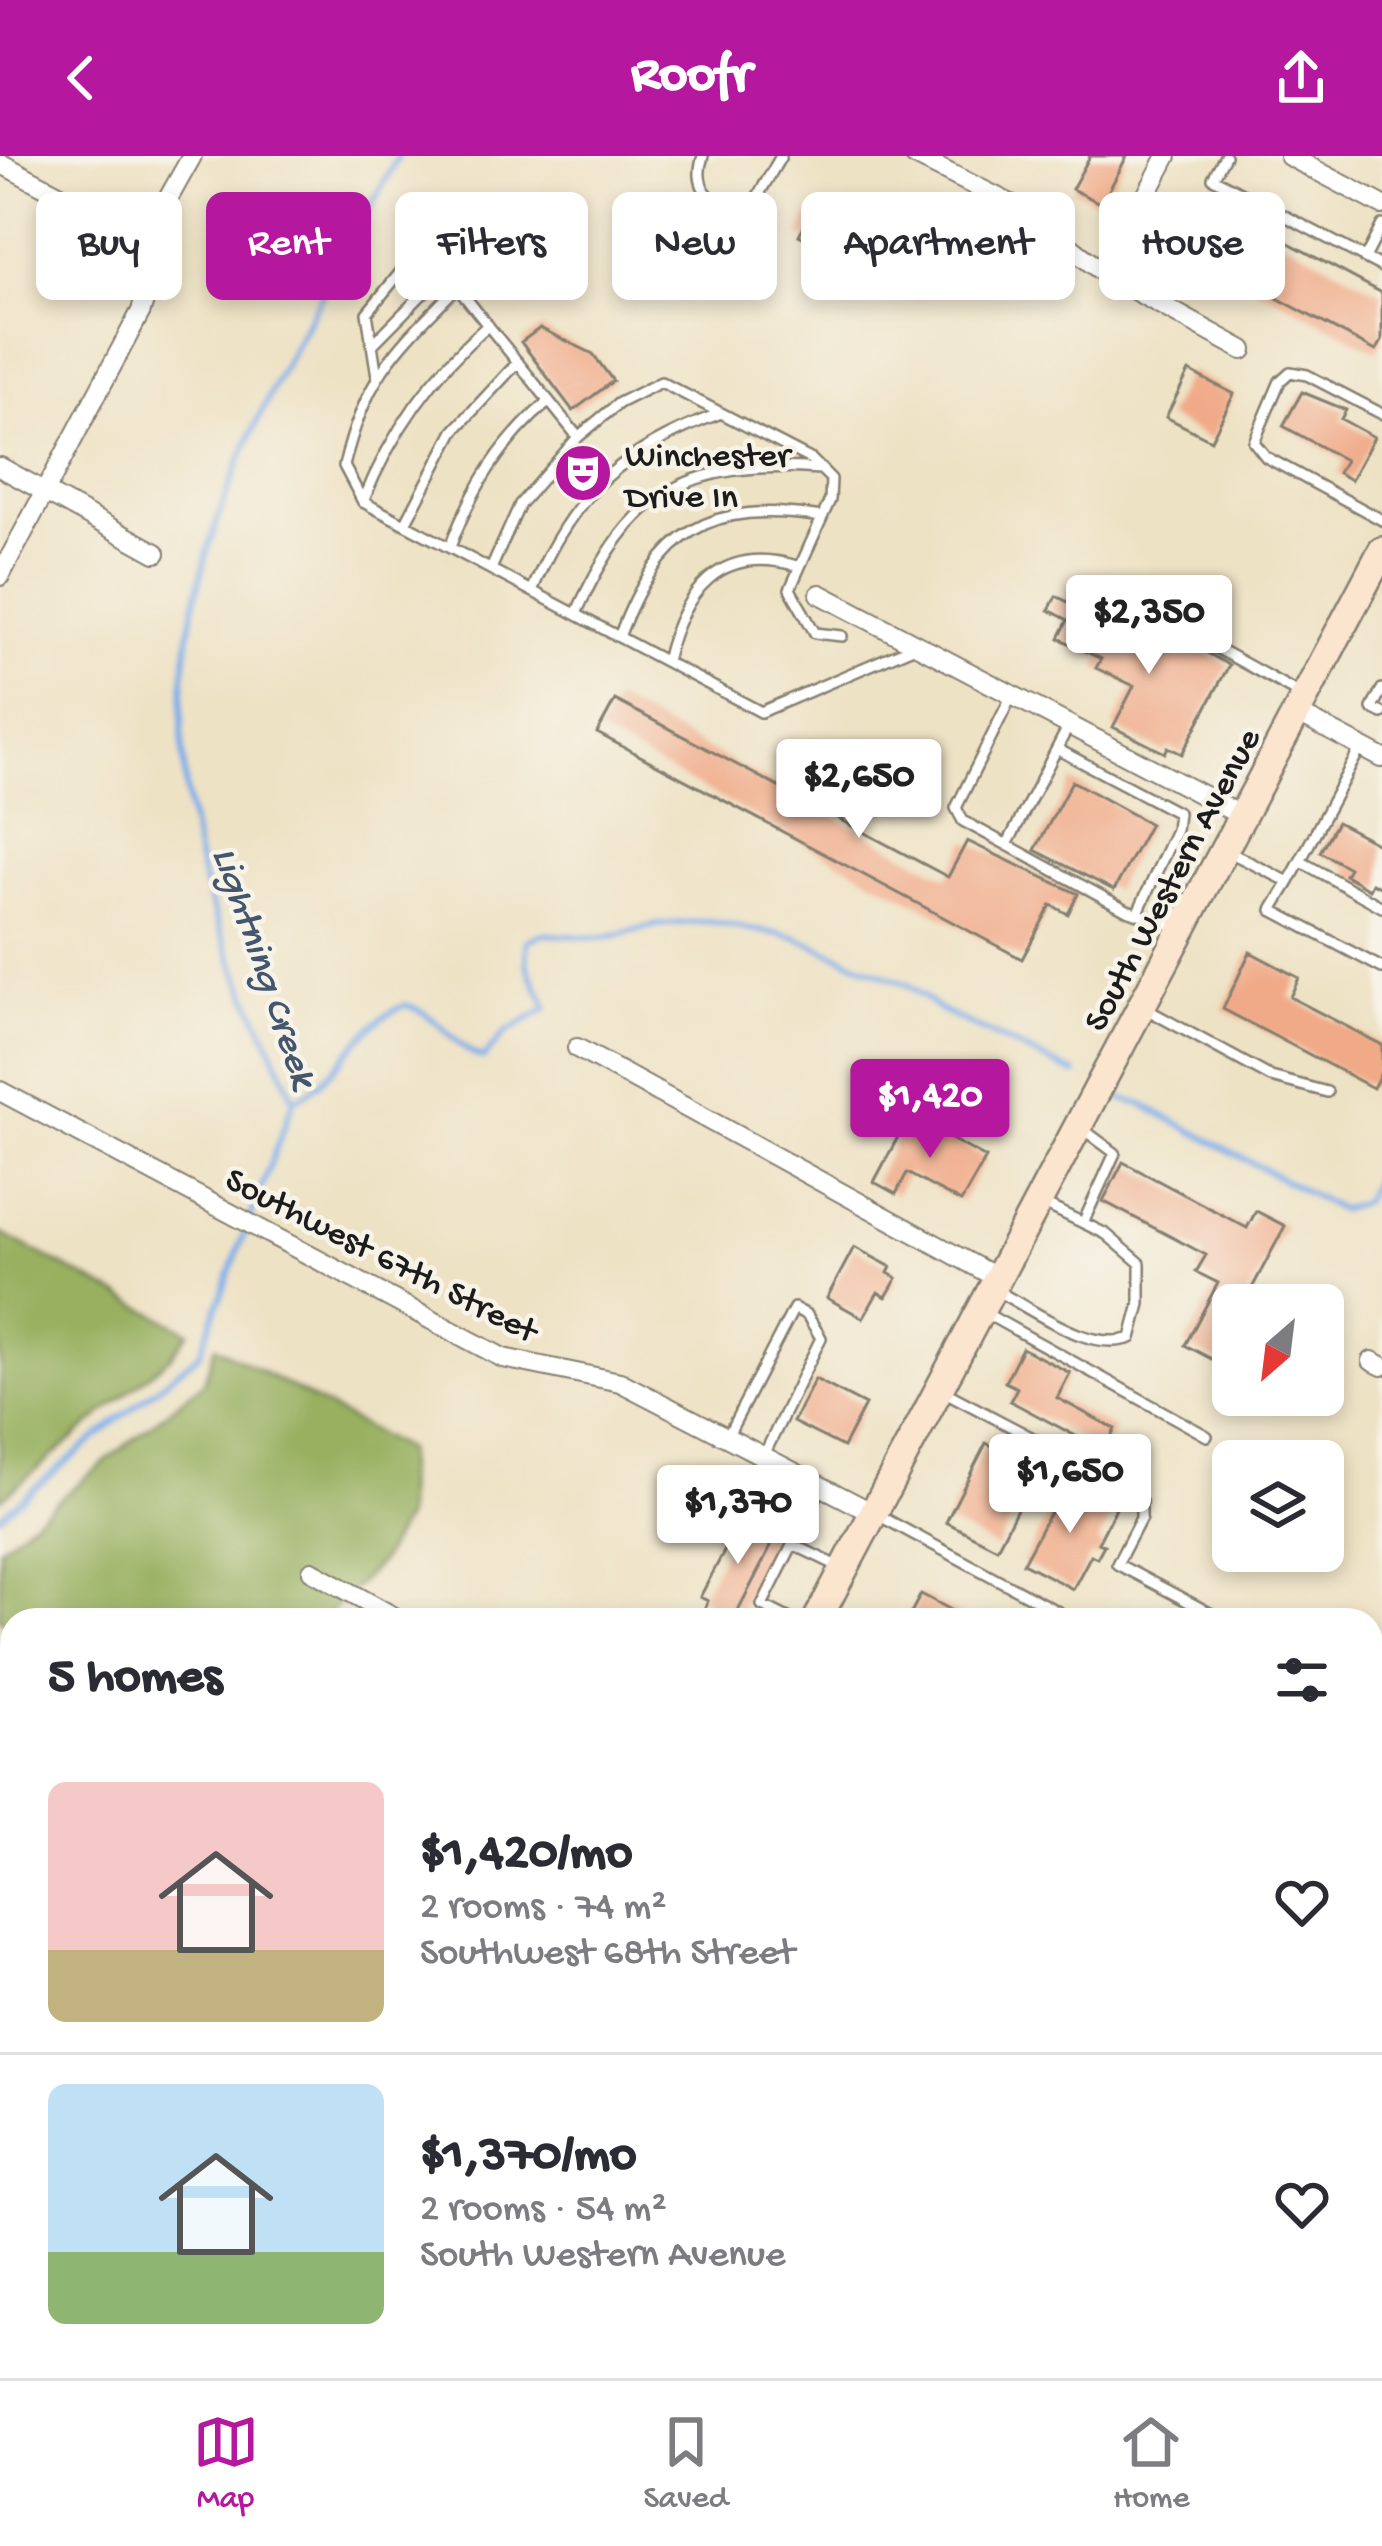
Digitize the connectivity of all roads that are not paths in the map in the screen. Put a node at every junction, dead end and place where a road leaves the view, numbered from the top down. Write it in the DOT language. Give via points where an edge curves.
graph roads {
  1 [pos="192,156"];
  2 [pos="703,156"];
  3 [pos="782,156"];
  4 [pos="915,156"];
  5 [pos="1166,156"];
  6 [pos="1225,156"];
  7 [pos="1289,156"];
  8 [pos="0,163"];
  9 [pos="54,192"];
  10 [pos="172,192"];
  11 [pos="1147,192"];
  12 [pos="1379,197"];
  13 [pos="1382,225"];
  14 [pos="1365,258"];
  15 [pos="1382,267"];
  16 [pos="1099,269"];
  17 [pos="395,279"];
  18 [pos="144,300"];
  19 [pos="416,300"];
  20 [pos="445,300"];
  21 [pos="468,300"];
  22 [pos="1152,300"];
  23 [pos="488,325"];
  24 [pos="372,345"];
  25 [pos="1243,350"];
  26 [pos="518,362"];
  27 [pos="377,376"];
  28 [pos="549,401"];
  29 [pos="721,412"];
  30 [pos="1382,414"];
  31 [pos="578,437"];
  32 [pos="0,467"];
  33 [pos="820,469"];
  34 [pos="45,490"];
  35 [pos="363,502"];
  36 [pos="822,517"];
  37 [pos="1382,520"];
  38 [pos="405,524"];
  39 [pos="450,547"];
  40 [pos="1382,551"];
  41 [pos="156,553"];
  42 [pos="797,566"];
  43 [pos="491,569"];
  44 [pos="0,576"];
  45 [pos="532,591"];
  46 [pos="820,594"];
  47 [pos="1146,609"];
  48 [pos="576,614"];
  49 [pos="620,637"];
  50 [pos="842,637"];
  51 [pos="915,646"];
  52 [pos="666,661"];
  53 [pos="1382,689"];
  54 [pos="1011,697"];
  55 [pos="1301,705"];
  56 [pos="1382,713"];
  57 [pos="1068,727"];
  58 [pos="1361,747"];
  59 [pos="1057,749"];
  60 [pos="1382,758"];
  61 [pos="1180,786"];
  62 [pos="1170,809"];
  63 [pos="1242,816"];
  64 [pos="1007,845"];
  65 [pos="1224,849"];
  66 [pos="1300,862"];
  67 [pos="1289,882"];
  68 [pos="1382,907"];
  69 [pos="1138,912"];
  70 [pos="1182,929"];
  71 [pos="1382,968"];
  72 [pos="1141,1006"];
  73 [pos="577,1048"];
  74 [pos="0,1091"];
  75 [pos="1327,1092"];
  76 [pos="1078,1126"];
  77 [pos="1038,1201"];
  78 [pos="1083,1223"];
  79 [pos="990,1292"];
  80 [pos="939,1389"];
  81 [pos="728,1435"];
  82 [pos="1208,1436"];
  83 [pos="764,1454"];
  84 [pos="822,1486"];
  85 [pos="873,1513"];
  86 [pos="792,1544"];
  87 [pos="844,1569"];
  88 [pos="313,1571"];
  89 [pos="379,1608"];
  90 [pos="768,1608"];
  91 [pos="823,1608"];
  92 [pos="1051,1608"];
  93 [pos="1200,1608"];
  1 -- 10 [label="street"];
  2 -- 3 [label="lane" via="700,184 728,206 754,201"];
  4 -- 16 [label="street" via="1023,210"];
  5 -- 11 [label="street"];
  6 -- 14 [label="lane" via="1213,178"];
  7 -- 12 [label="street"];
  8 -- 9 [label="street"];
  13 -- 14 [label="lane"];
  14 -- 15 [label="lane"];
  17 -- 24 [label="lane" via="367,313"];
  18 -- 34 [label="street"];
  19 -- 24 [label="lane"];
  20 -- 27 [label="lane"];
  21 -- 23 [label="lane"];
  22 -- 25 [label="street"];
  23 -- 26 [label="lane"];
  23 -- 35 [label="lane" via="421,394"];
  24 -- 27 [label="lane"];
  26 -- 28 [label="lane"];
  26 -- 38 [label="lane" via="454,431"];
  27 -- 35 [label="lane" via="357,407 344,466"];
  28 -- 31 [label="lane"];
  28 -- 39 [label="lane" via="487,468"];
  29 -- 31 [label="lane" via="661,382"];
  29 -- 33 [label="lane"];
  29 -- 45 [label="lane" via="638,450 607,475 554,539"];
  30 -- 37 [label="lane" via="1290,372 1254,442 1266,458"];
  31 -- 43 [label="lane" via="520,505"];
  32 -- 34 [label="street"];
  33 -- 36 [label="lane" via="831,479"];
  33 -- 48 [label="lane" via="759,465 682,482 614,537"];
  34 -- 41 [label="street"];
  34 -- 44 [label="street"];
  35 -- 38 [label="lane"];
  36 -- 42 [label="lane"];
  36 -- 49 [label="lane" via="760,508 712,520 658,560"];
  38 -- 39 [label="lane"];
  39 -- 43 [label="lane"];
  40 -- 55 [label="main road, South Western Avenue"];
  42 -- 50 [label="lane" via="790,589 802,616 815,633"];
  42 -- 52 [label="lane" via="768,558 713,575 676,619"];
  43 -- 45 [label="lane"];
  45 -- 48 [label="lane"];
  46 -- 51 [label="street"];
  47 -- 55 [label="lane"];
  48 -- 49 [label="lane"];
  49 -- 52 [label="lane"];
  51 -- 52 [label="lane" via="761,712"];
  51 -- 54 [label="street"];
  53 -- 56 [label="lane" via="1372,708"];
  54 -- 57 [label="street"];
  54 -- 64 [label="lane" via="956,808 963,821"];
  55 -- 58 [label="street"];
  55 -- 63 [label="main road, South Western Avenue"];
  57 -- 59 [label="lane"];
  57 -- 61 [label="street"];
  58 -- 60 [label="street"];
  58 -- 66 [label="lane"];
  59 -- 62 [label="lane"];
  59 -- 64 [label="lane"];
  61 -- 62 [label="lane"];
  61 -- 63 [label="street"];
  62 -- 69 [label="lane" via="1178,813 1176,830"];
  63 -- 65 [label="main road, South Western Avenue"];
  64 -- 69 [label="lane"];
  65 -- 67 [label="lane"];
  65 -- 70 [label="main road, South Western Avenue"];
  66 -- 67 [label="lane"];
  66 -- 68 [label="lane"];
  67 -- 71 [label="lane" via="1272,910"];
  69 -- 70 [label="lane"];
  70 -- 72 [label="main road, South Western Avenue"];
  72 -- 75 [label="lane" via="1271,1077"];
  72 -- 76 [label="main road, South Western Avenue"];
  73 -- 79 [label="street"];
  74 -- 81 [label="street, Southwest 67th Street" via="503,1358 620,1382"];
  76 -- 77 [label="main road, South Western Avenue"];
  76 -- 78 [label="lane" via="1115,1153"];
  77 -- 78 [label="lane"];
  77 -- 79 [label="main road, South Western Avenue"];
  78 -- 79 [label="lane" via="1141,1263 1131,1338 1114,1344 1084,1336"];
  79 -- 80 [label="main road, South Western Avenue"];
  79 -- 82 [label="lane"];
  80 -- 85 [label="main road, South Western Avenue"];
  80 -- 93 [label="lane" via="1126,1486 1142,1511 1117,1564"];
  81 -- 83 [label="street, Southwest 67th Street"];
  81 -- 83 [label="lane" via="794,1308 821,1338"];
  83 -- 84 [label="street, Southwest 67th Street"];
  84 -- 85 [label="street, Southwest 67th Street"];
  84 -- 86 [label="lane"];
  85 -- 87 [label="main road, South Western Avenue"];
  85 -- 92 [label="lane"];
  86 -- 87 [label="lane"];
  86 -- 90 [label="lane" via="762,1605"];
  87 -- 91 [label="main road, South Western Avenue"];
  88 -- 89 [label="street"];
}
